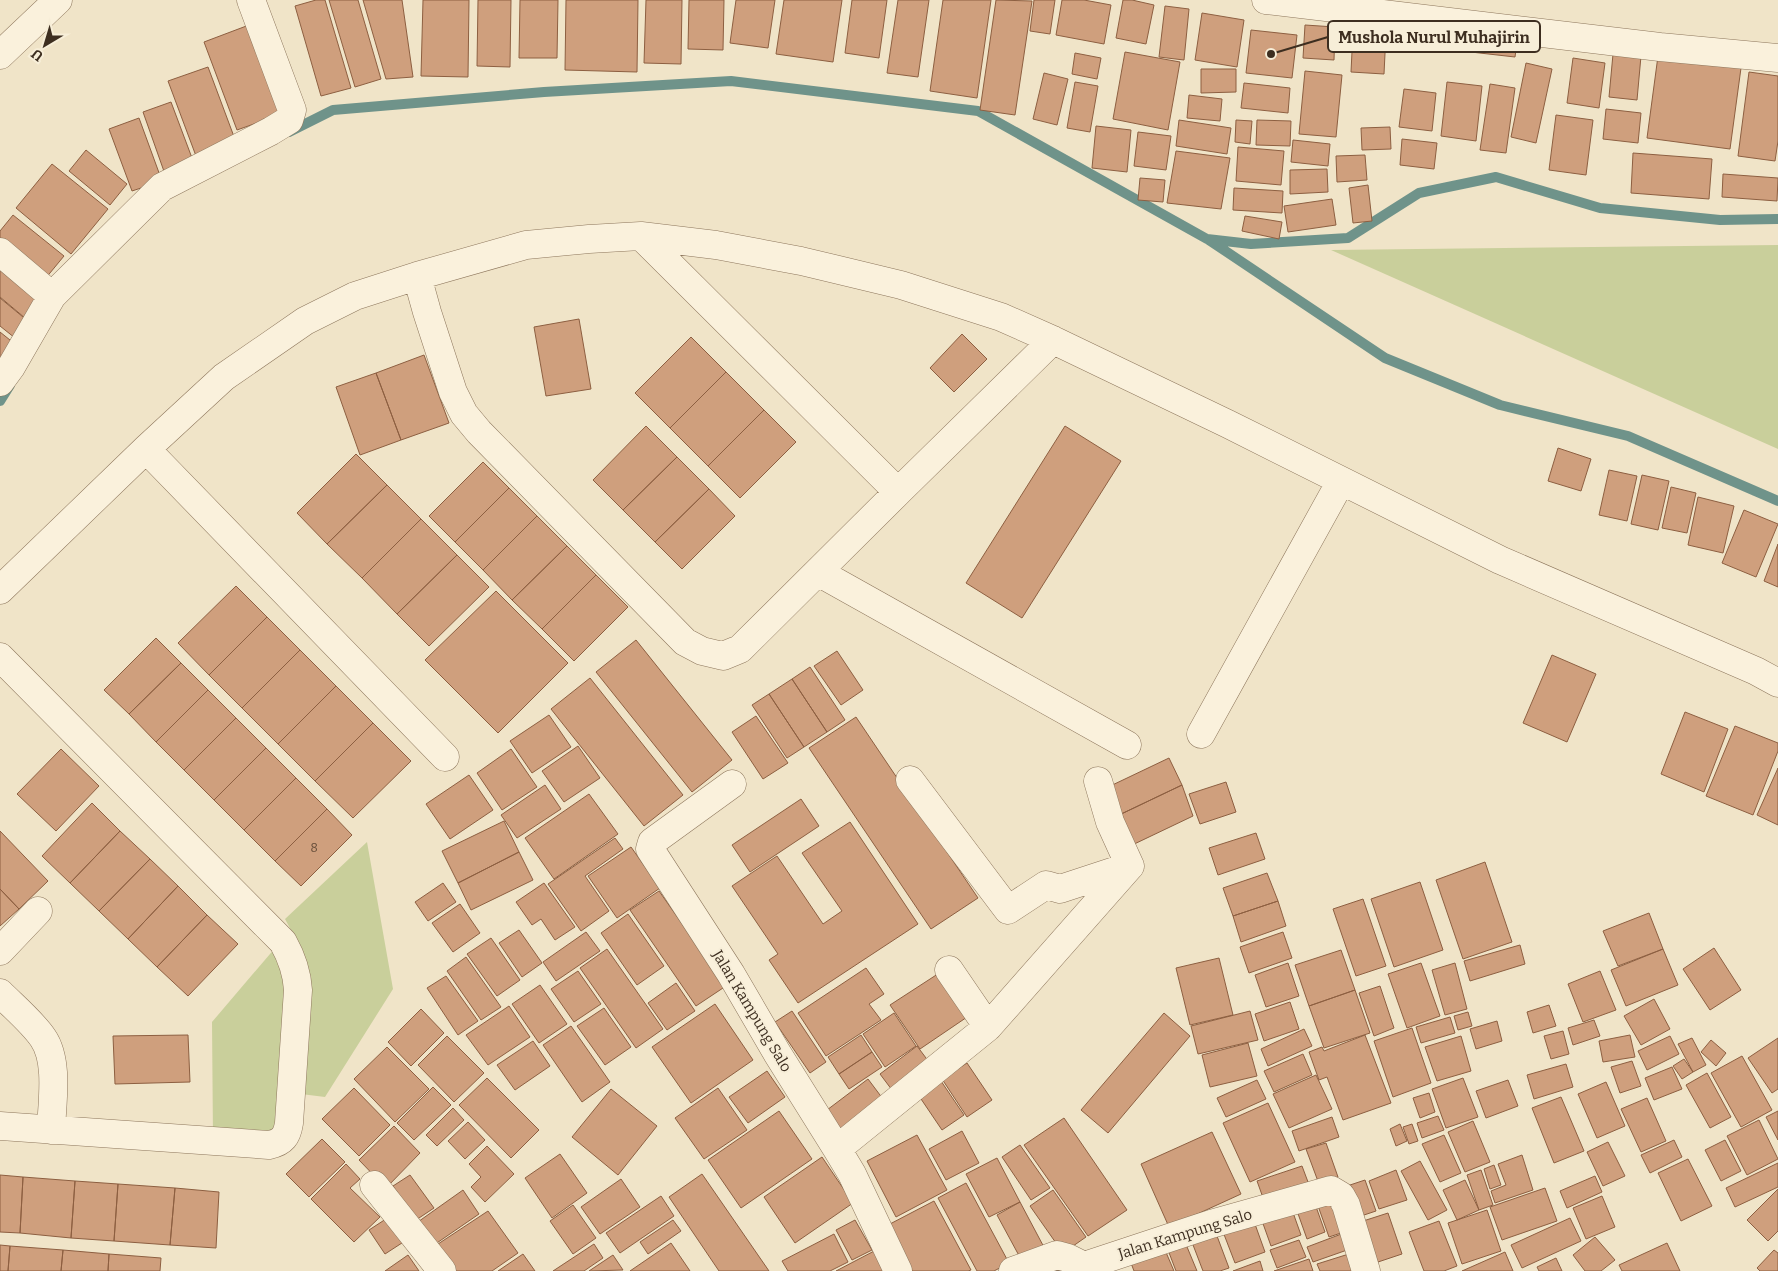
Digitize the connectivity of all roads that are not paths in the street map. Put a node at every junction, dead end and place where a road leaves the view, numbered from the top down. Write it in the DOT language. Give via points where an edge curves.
graph roads {
  1 [pos="58,0"];
  2 [pos="251,0"];
  3 [pos="1266,0"];
  4 [pos="0,55"];
  5 [pos="1778,58"];
  6 [pos="642,236"];
  7 [pos="0,252"];
  8 [pos="418,276"];
  9 [pos="52,296"];
  10 [pos="1053,340"];
  11 [pos="0,382"];
  12 [pos="146,449"];
  13 [pos="1341,482"];
  14 [pos="898,492"];
  15 [pos="818,572"];
  16 [pos="0,590"];
  17 [pos="0,657"];
  18 [pos="1778,683"];
  19 [pos="1201,734"];
  20 [pos="1127,746"];
  21 [pos="445,757"];
  22 [pos="910,780"];
  23 [pos="1098,782"];
  24 [pos="732,784"];
  25 [pos="1130,866"];
  26 [pos="38,911"];
  27 [pos="0,951"];
  28 [pos="949,970"];
  29 [pos="0,993"];
  30 [pos="988,1027"];
  31 [pos="0,1126"];
  32 [pos="51,1130"];
  33 [pos="838,1149"];
  34 [pos="374,1185"];
  35 [pos="442,1271"];
  36 [pos="898,1271"];
  37 [pos="1012,1271"];
  38 [pos="1366,1271"];
  1 -- 4 [label="street"];
  2 -- 9 [label="street" via="292,110 289,120 162,187"];
  3 -- 5 [label="street"];
  6 -- 8 [label="street" via="526,245"];
  6 -- 10 [label="street" via="725,246 901,285 1001,317"];
  6 -- 14 [label="street"];
  7 -- 9 [label="street"];
  8 -- 12 [label="street" via="355,296 305,321 224,377"];
  8 -- 15 [label="street" via="453,392 464,414 685,642 702,651 723,656 740,649"];
  9 -- 11 [label="street"];
  10 -- 13 [label="street"];
  10 -- 14 [label="street"];
  12 -- 16 [label="street"];
  12 -- 21 [label="street"];
  13 -- 18 [label="street" via="1500,560"];
  13 -- 19 [label="street"];
  14 -- 15 [label="street"];
  15 -- 20 [label="street"];
  17 -- 32 [label="street" via="267,924 283,942 297,974 289,1123 283,1140 269,1145"];
  22 -- 25 [label="street" via="1008,910 1046,885 1060,889"];
  23 -- 25 [label="street" via="1110,822"];
  24 -- 33 [label="street, Jalan Kampung Salo" via="652,842 650,849"];
  25 -- 30 [label="street"];
  26 -- 27 [label="street"];
  28 -- 30 [label="street"];
  29 -- 32 [label="street" via="43,1037 50,1050 53,1063"];
  30 -- 33 [label="street"];
  31 -- 32 [label="street"];
  33 -- 36 [label="street, Jalan Kampung Salo"];
  34 -- 35 [label="street"];
  37 -- 38 [label="street, Jalan Kampung Salo" via="1057,1255 1084,1266 1211,1224 1331,1190 1341,1196 1346,1205"];
}
